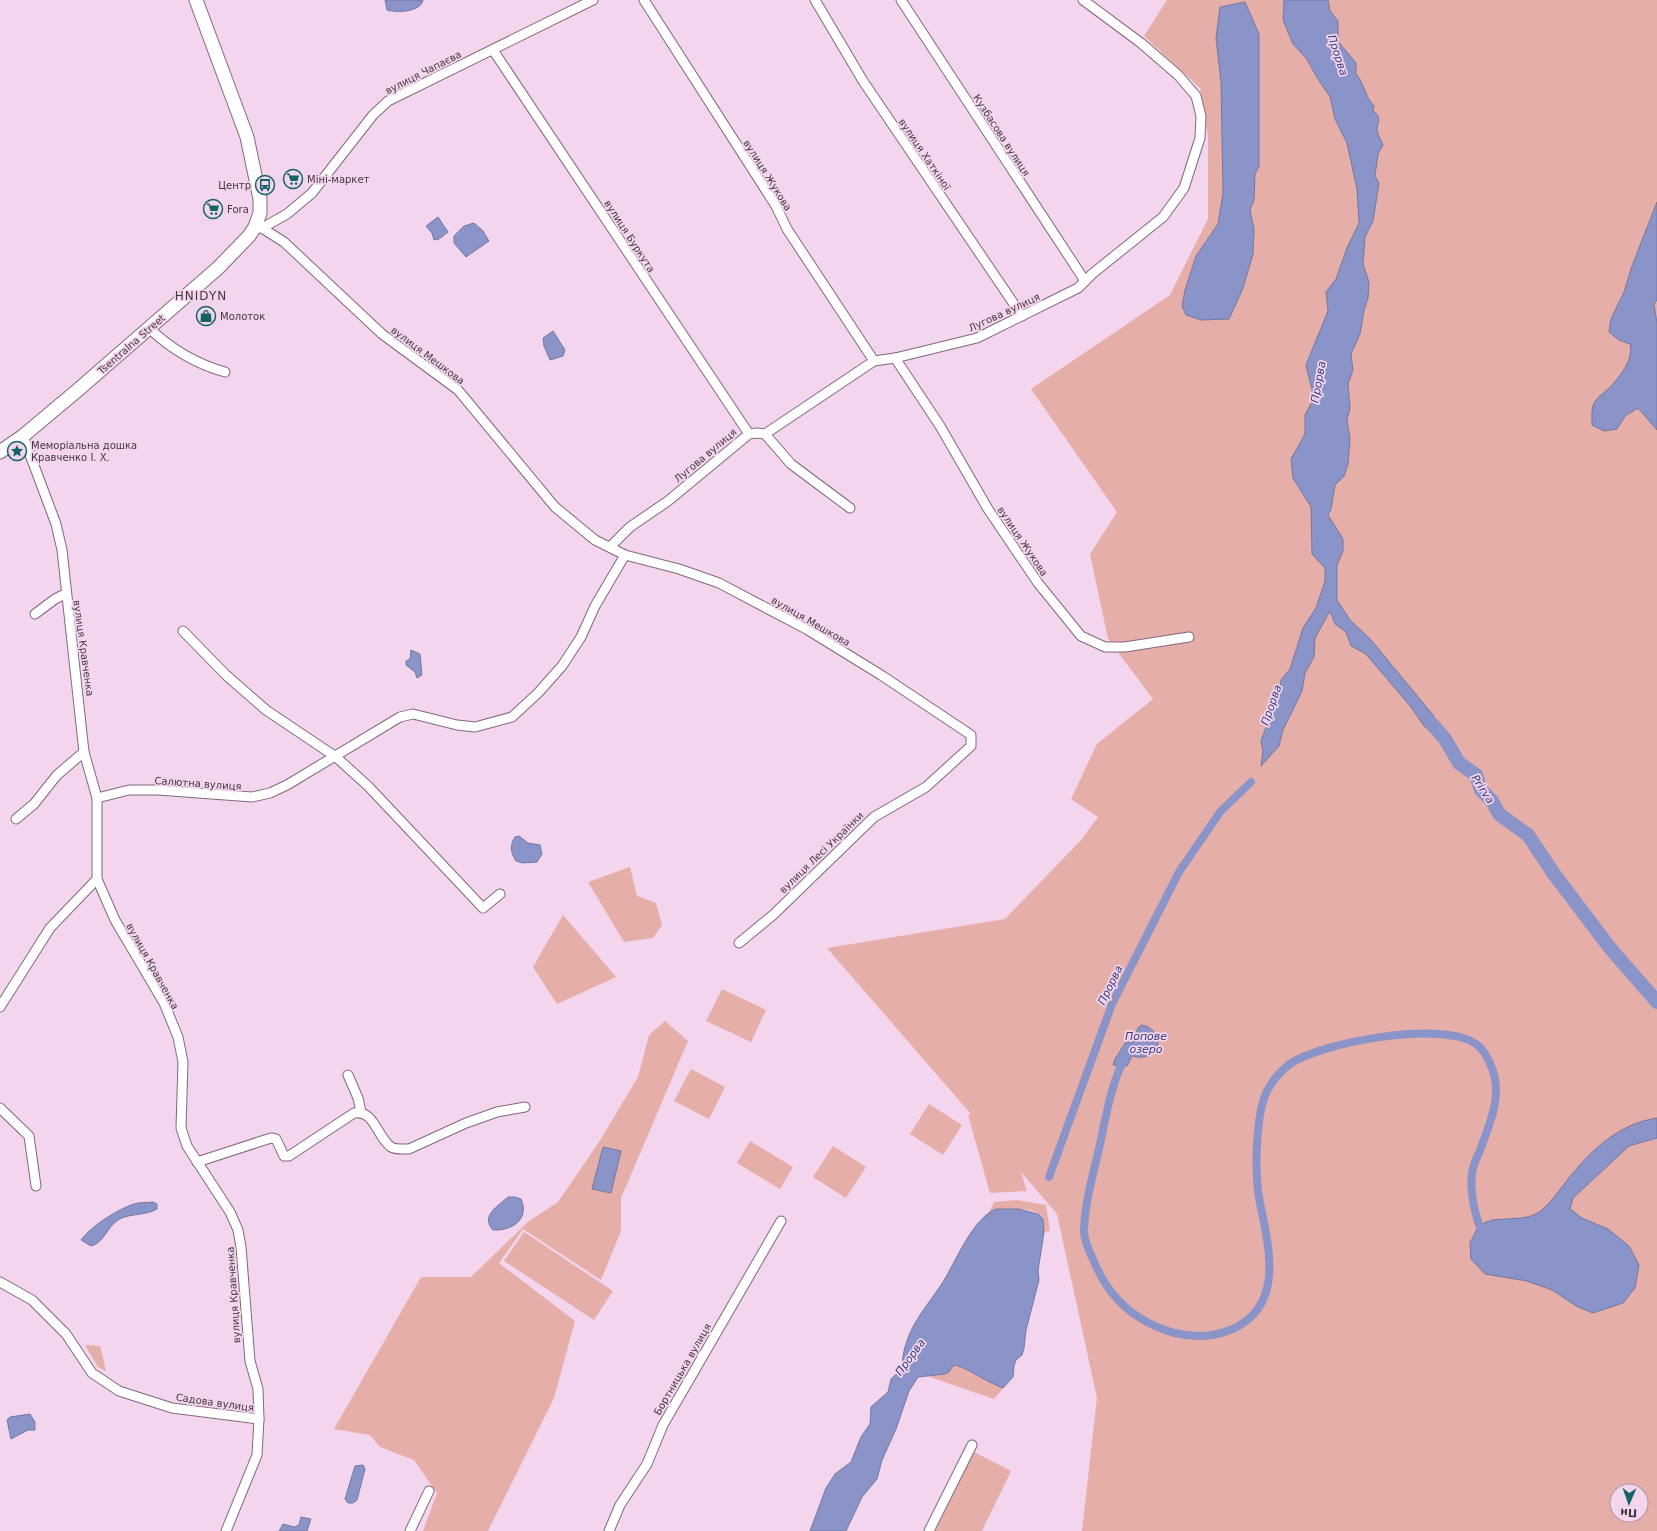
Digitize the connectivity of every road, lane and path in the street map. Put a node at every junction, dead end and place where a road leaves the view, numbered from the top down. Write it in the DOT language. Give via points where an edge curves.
graph roads {
  1 [pos="196,0"];
  2 [pos="593,0"];
  3 [pos="644,0"];
  4 [pos="815,0"];
  5 [pos="901,0"];
  6 [pos="1083,0"];
  7 [pos="493,50"];
  8 [pos="259,228"];
  9 [pos="1085,281"];
  10 [pos="1022,316"];
  11 [pos="149,328"];
  12 [pos="895,358"];
  13 [pos="874,361"];
  14 [pos="225,372"];
  15 [pos="749,434"];
  16 [pos="765,434"];
  17 [pos="23,436"];
  18 [pos="0,452"];
  19 [pos="850,508"];
  20 [pos="610,547"];
  21 [pos="626,555"];
  22 [pos="65,594"];
  23 [pos="35,614"];
  24 [pos="183,631"];
  25 [pos="1189,637"];
  26 [pos="971,736"];
  27 [pos="84,752"];
  28 [pos="336,757"];
  29 [pos="97,798"];
  30 [pos="16,819"];
  31 [pos="97,879"];
  32 [pos="500,894"];
  33 [pos="740,943"];
  34 [pos="0,1007"];
  35 [pos="348,1074"];
  36 [pos="525,1107"];
  37 [pos="0,1108"];
  38 [pos="361,1112"];
  39 [pos="197,1162"];
  40 [pos="36,1186"];
  41 [pos="781,1221"];
  42 [pos="0,1282"];
  43 [pos="259,1419"];
  44 [pos="972,1445"];
  45 [pos="428,1491"];
  46 [pos="226,1531"];
  47 [pos="410,1531"];
  48 [pos="609,1531"];
  49 [pos="930,1531"];
  1 -- 8 [label="street, Tsentralna Street" via="247,137 260,199"];
  2 -- 7 [label="street, вулиця Чапаєва"];
  3 -- 13 [label="street, вулиця Жукова"];
  4 -- 10 [label="street, вулиця Хаткіної" via="863,82"];
  5 -- 9 [label="street, Кузбасова вулиця"];
  6 -- 9 [label="street, Лугова вулиця" via="1141,43 1178,75 1196,96 1201,116 1200,138 1184,188 1163,217"];
  7 -- 8 [label="street, вулиця Чапаєва" via="388,101 373,115 312,193 287,214"];
  7 -- 15 [label="street, вулиця Буркута"];
  8 -- 11 [label="street, Tsentralna Street" via="218,268"];
  8 -- 20 [label="street, вулиця Мешкова" via="284,242 382,334 458,390 555,507 596,540"];
  9 -- 10 [label="street, Лугова вулиця" via="1078,288"];
  10 -- 12 [label="street, Лугова вулиця" via="976,338"];
  11 -- 14 [label="street" via="180,353"];
  11 -- 17 [label="street, Tsentralna Street"];
  12 -- 13 [label="street, Лугова вулиця"];
  12 -- 25 [label="street, вулиця Жукова" via="940,426 988,509 1038,583 1082,636 1105,647 1125,647"];
  13 -- 16 [label="street, Лугова вулиця"];
  15 -- 16 [label="street, Лугова вулиця"];
  15 -- 20 [label="street, Лугова вулиця" via="668,500 630,527"];
  16 -- 19 [label="street" via="791,464"];
  17 -- 18 [label="street, Tsentralna Street"];
  17 -- 22 [label="street, вулиця Кравченка" via="56,524 62,550"];
  20 -- 21 [label="street, вулиця Мешкова"];
  21 -- 26 [label="street, вулиця Мешкова" via="719,583 808,630 881,675"];
  21 -- 28 [label="street, Салютна вулиця" via="562,666 512,717 475,727 413,714 400,717"];
  22 -- 23 [label="street, вулиця Кравченка"];
  22 -- 27 [label="street, вулиця Кравченка"];
  24 -- 28 [label="street" via="226,675 266,710"];
  26 -- 33 [label="street, вулиця Лесі Українки" via="971,746 926,787 874,817 773,915"];
  27 -- 29 [label="street, вулиця Кравченка"];
  27 -- 30 [label="street" via="57,775 34,804"];
  28 -- 29 [label="street, Салютна вулиця" via="287,785 270,793 252,797 129,790"];
  28 -- 32 [label="street" via="368,786 484,908"];
  29 -- 31 [label="street, вулиця Кравченка"];
  31 -- 34 [label="street" via="50,928"];
  31 -- 39 [label="street, вулиця Кравченка" via="115,920 164,1003 178,1037 183,1062 180,1128"];
  35 -- 38 [label="street"];
  36 -- 38 [label="street" via="497,1112 400,1150 390,1146 368,1115"];
  37 -- 40 [label="street" via="29,1136"];
  38 -- 39 [label="street" via="354,1113 289,1156 284,1156 276,1139 271,1138"];
  39 -- 43 [label="street, вулиця Кравченка" via="230,1212 238,1230 244,1269 250,1361 258,1388"];
  41 -- 48 [label="street, Бортницька вулиця" via="663,1425 647,1464 620,1505"];
  42 -- 43 [label="street, Садова вулиця" via="32,1300 66,1334 92,1373 119,1391 172,1408"];
  43 -- 46 [label="street, вулиця Кравченка" via="256,1455"];
  44 -- 49 [label="street"];
  45 -- 47 [label="street"];
}
